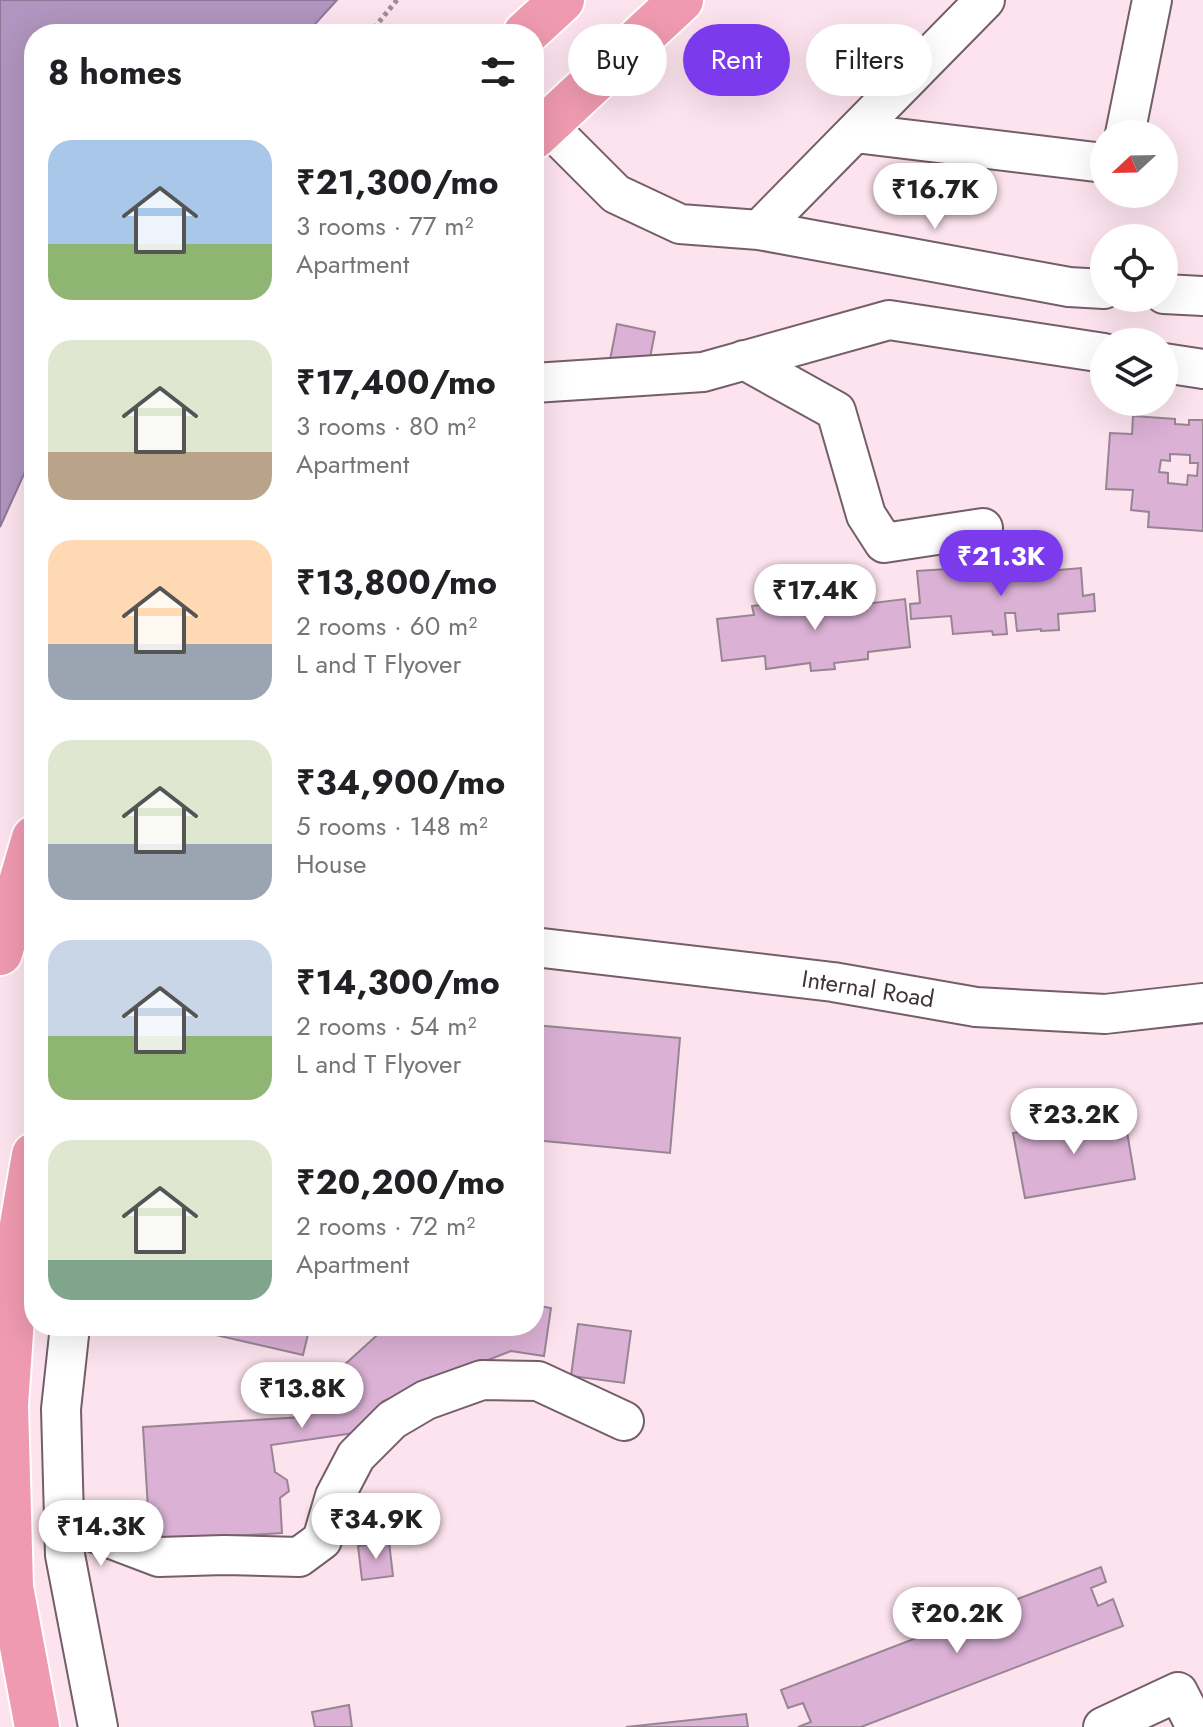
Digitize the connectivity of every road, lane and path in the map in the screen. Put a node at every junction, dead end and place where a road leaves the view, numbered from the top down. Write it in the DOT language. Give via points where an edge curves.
graph roads {
  1 [pos="397,0"];
  2 [pos="562,0"];
  3 [pos="681,0"];
  4 [pos="985,0"];
  5 [pos="1152,0"];
  6 [pos="377,24"];
  7 [pos="536,24"];
  8 [pos="1128,120"];
  9 [pos="544,128"];
  10 [pos="855,133"];
  11 [pos="544,134"];
  12 [pos="1090,161"];
  13 [pos="759,230"];
  14 [pos="1090,288"];
  15 [pos="1178,295"];
  16 [pos="1203,296"];
  17 [pos="1090,351"];
  18 [pos="744,360"];
  19 [pos="1178,365"];
  20 [pos="1203,369"];
  21 [pos="544,382"];
  22 [pos="983,528"];
  23 [pos="24,872"];
  24 [pos="544,948"];
  25 [pos="0,953"];
  26 [pos="1203,1003"];
  27 [pos="24,1213"];
  28 [pos="69,1336"];
  29 [pos="624,1421"];
  30 [pos="64,1521"];
  31 [pos="37,1727"];
  32 [pos="98,1727"];
  33 [pos="1103,1727"];
  34 [pos="1196,1727"];
  1 -- 6 [label="path"];
  2 -- 7 [label="main road"];
  3 -- 9 [label="main road"];
  4 -- 10 [label="street"];
  5 -- 8 [label="street"];
  10 -- 12 [label="street"];
  10 -- 13 [label="street"];
  11 -- 13 [label="street" via="616,194 680,224"];
  13 -- 14 [label="street"];
  15 -- 16 [label="street"];
  17 -- 18 [label="street" via="889,320"];
  18 -- 21 [label="street" via="703,372"];
  18 -- 22 [label="street" via="836,411 866,515 884,543"];
  19 -- 20 [label="street"];
  23 -- 25 [label="main road"];
  24 -- 26 [label="street, Internal Road" via="833,982 976,1007 1105,1014"];
  27 -- 31 [label="main road" via="6,1405 11,1587"];
  28 -- 30 [label="street" via="61,1409"];
  29 -- 30 [label="street" via="538,1381 482,1380 426,1400 392,1420 356,1456 335,1496 322,1540 299,1557 159,1557"];
  30 -- 32 [label="street" via="65,1555"];
  33 -- 34 [label="street" via="1178,1692"];
}
